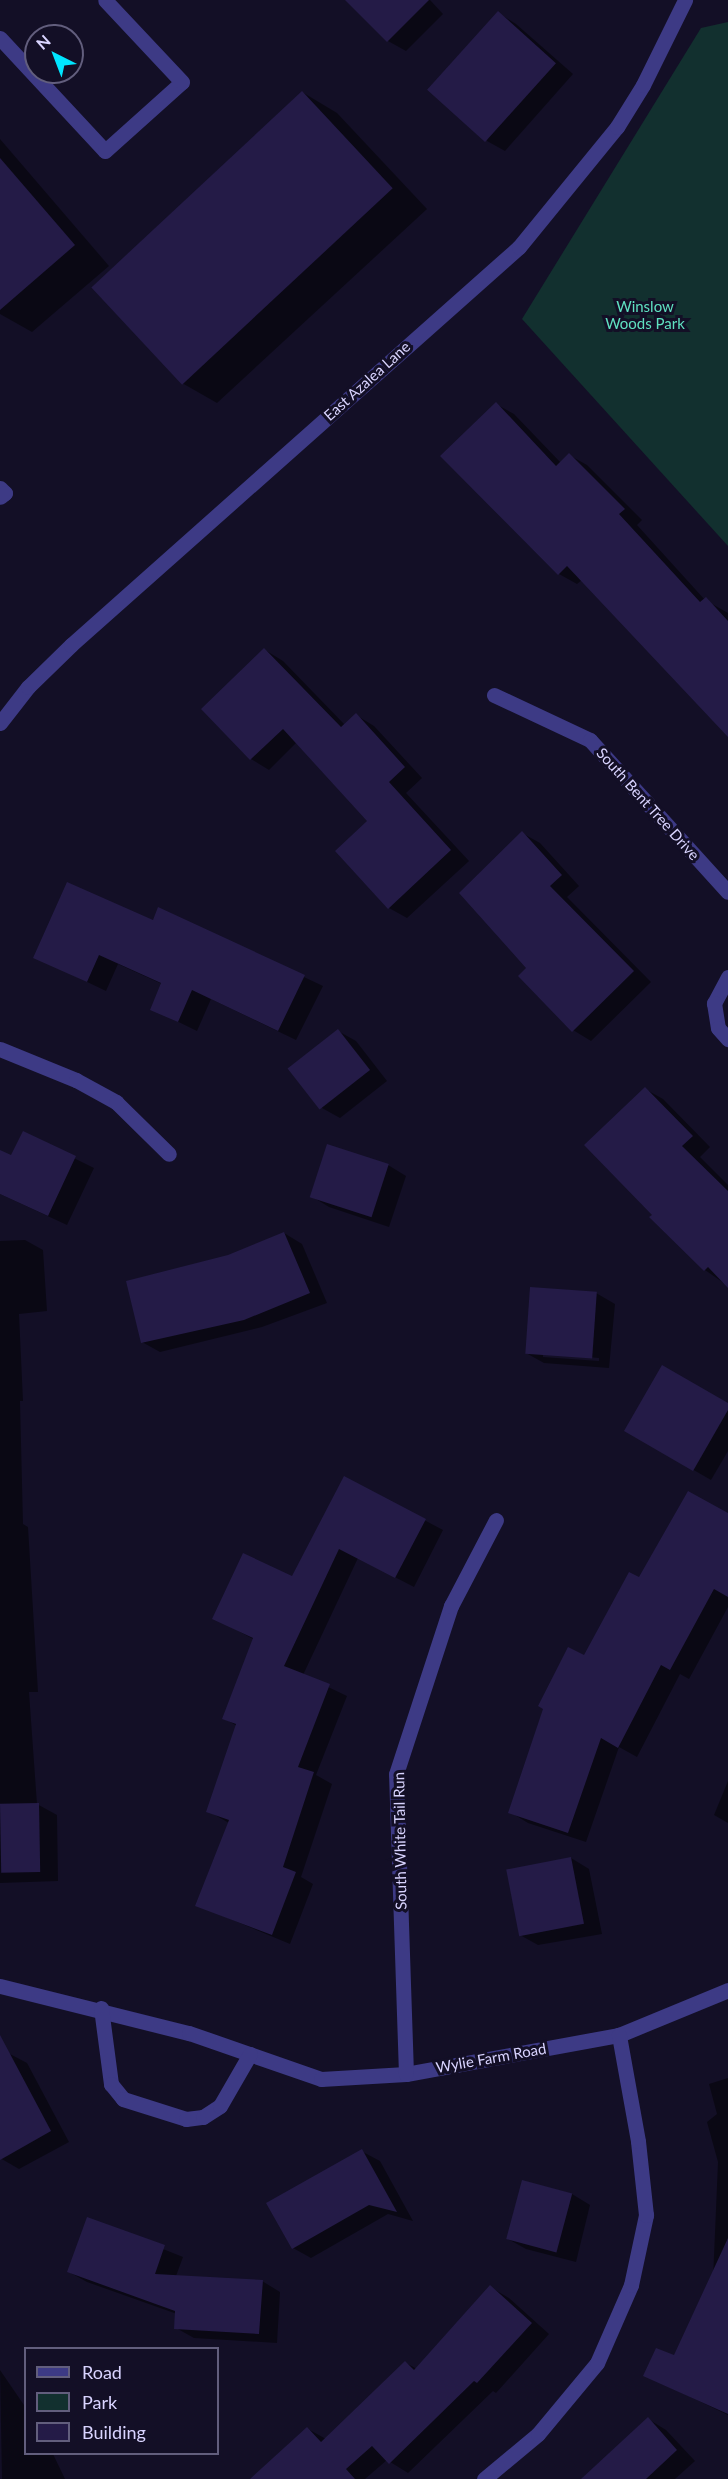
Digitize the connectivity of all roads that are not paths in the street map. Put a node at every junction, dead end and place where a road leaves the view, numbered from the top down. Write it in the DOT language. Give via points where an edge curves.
graph roads {
  1 [pos="105,0"];
  2 [pos="685,0"];
  3 [pos="0,38"];
  4 [pos="495,695"];
  5 [pos="0,723"];
  6 [pos="728,892"];
  7 [pos="728,977"];
  8 [pos="728,1039"];
  9 [pos="0,1049"];
  10 [pos="168,1154"];
  11 [pos="496,1520"];
  12 [pos="0,1986"];
  13 [pos="728,1990"];
  14 [pos="101,2008"];
  15 [pos="619,2035"];
  16 [pos="250,2055"];
  17 [pos="406,2074"];
  18 [pos="484,2479"];
  1 -- 3 [label="street" via="182,82 105,151"];
  2 -- 5 [label="street, East Azalea Lane" via="643,85 617,127 519,247 71,645 28,687"];
  4 -- 6 [label="street, South Bent Tree Drive" via="590,740"];
  7 -- 8 [label="street" via="714,1003 718,1028"];
  9 -- 10 [label="street" via="76,1080 116,1102"];
  11 -- 17 [label="street, South White Tail Run" via="451,1606 396,1774"];
  12 -- 14 [label="street, Wylie Farm Road"];
  13 -- 15 [label="street, Wylie Farm Road"];
  14 -- 16 [label="street, Wylie Farm Road"];
  14 -- 16 [label="street" via="111,2084 123,2099 186,2119 203,2117 220,2106"];
  15 -- 17 [label="street, Wylie Farm Road"];
  15 -- 18 [label="street" via="639,2141 646,2216 631,2285 597,2363 538,2434"];
  16 -- 17 [label="street, Wylie Farm Road" via="321,2079"];
}
